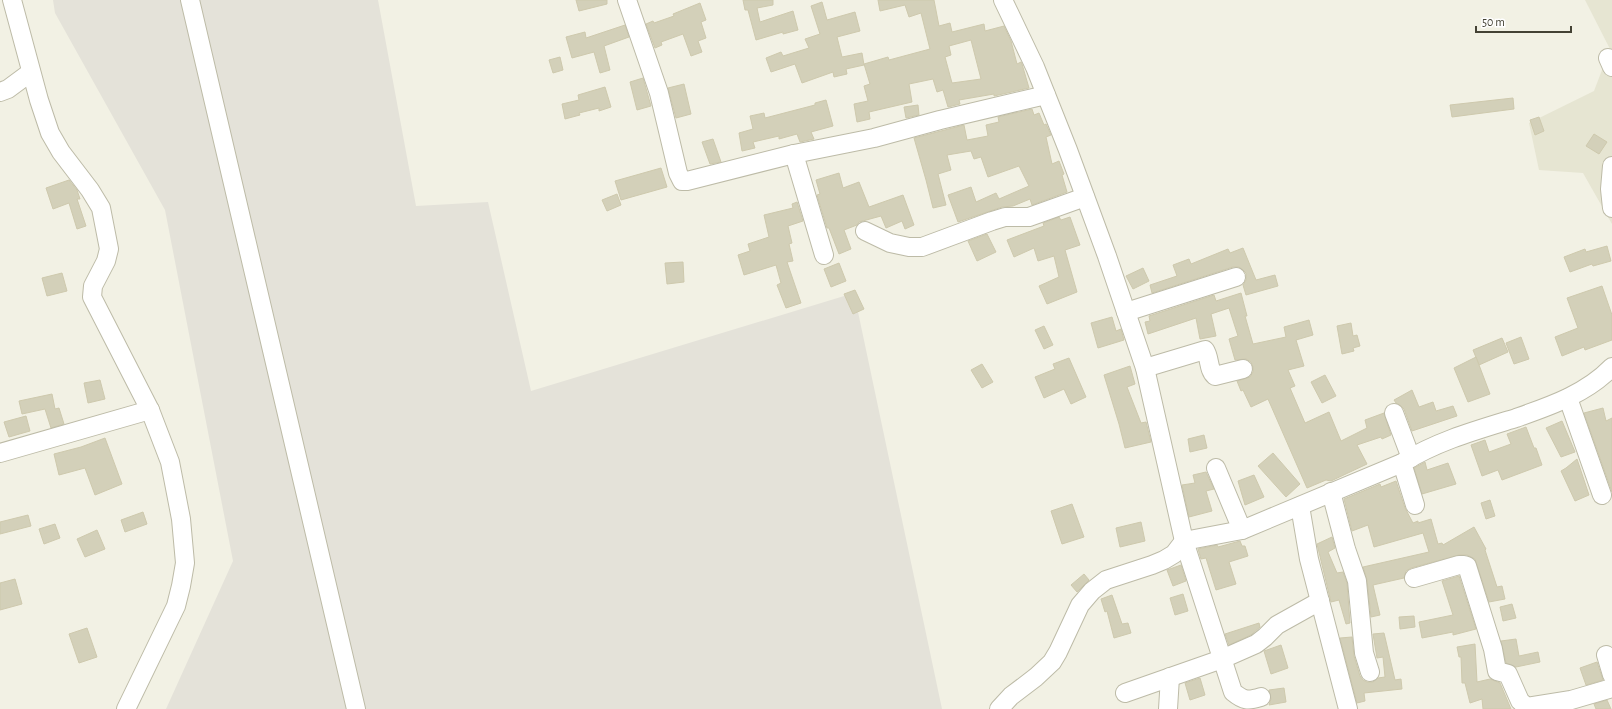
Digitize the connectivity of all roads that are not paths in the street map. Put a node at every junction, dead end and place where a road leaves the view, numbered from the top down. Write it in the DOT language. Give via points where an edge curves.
graph roads {
  1 [pos="12,0"];
  2 [pos="190,0"];
  3 [pos="627,0"];
  4 [pos="1003,0"];
  5 [pos="31,72"];
  6 [pos="0,92"];
  7 [pos="1046,95"];
  8 [pos="794,154"];
  9 [pos="1612,166"];
  10 [pos="1085,196"];
  11 [pos="1612,208"];
  12 [pos="865,231"];
  13 [pos="824,255"];
  14 [pos="1236,277"];
  15 [pos="1126,312"];
  16 [pos="1145,368"];
  17 [pos="1243,368"];
  18 [pos="1612,368"];
  19 [pos="1568,398"];
  20 [pos="150,410"];
  21 [pos="1394,413"];
  22 [pos="0,453"];
  23 [pos="1406,460"];
  24 [pos="1216,468"];
  25 [pos="1331,492"];
  26 [pos="1602,495"];
  27 [pos="1415,505"];
  28 [pos="1300,506"];
  29 [pos="1242,530"];
  30 [pos="1184,541"];
  31 [pos="1414,578"];
  32 [pos="1320,602"];
  33 [pos="1606,655"];
  34 [pos="1222,659"];
  35 [pos="1370,672"];
  36 [pos="1612,675"];
  37 [pos="1170,678"];
  38 [pos="1612,688"];
  39 [pos="1125,693"];
  40 [pos="1253,702"];
  41 [pos="126,709"];
  42 [pos="356,709"];
  43 [pos="999,709"];
  44 [pos="1168,709"];
  45 [pos="1348,709"];
  1 -- 5 [label="street"];
  2 -- 42 [label="street"];
  3 -- 8 [label="street" via="659,93 682,181"];
  4 -- 7 [label="street"];
  5 -- 6 [label="street"];
  5 -- 20 [label="street" via="55,143 101,208 109,249 106,261 93,286 92,297"];
  7 -- 8 [label="street" via="874,138"];
  7 -- 10 [label="street"];
  8 -- 13 [label="street"];
  9 -- 11 [label="street"];
  10 -- 12 [label="street" via="1029,217 1005,217 992,221 922,247 890,243"];
  10 -- 15 [label="street"];
  14 -- 15 [label="street"];
  15 -- 16 [label="street"];
  16 -- 17 [label="street" via="1204,350 1215,376"];
  16 -- 30 [label="street"];
  18 -- 19 [label="street"];
  19 -- 23 [label="street" via="1459,436"];
  19 -- 26 [label="street"];
  20 -- 22 [label="street"];
  20 -- 41 [label="street" via="170,462 186,563 176,606"];
  21 -- 23 [label="street"];
  23 -- 25 [label="street"];
  23 -- 27 [label="street"];
  24 -- 29 [label="street"];
  25 -- 28 [label="street"];
  25 -- 35 [label="street" via="1357,581 1364,653"];
  28 -- 29 [label="street"];
  28 -- 32 [label="street"];
  29 -- 30 [label="street"];
  30 -- 34 [label="street"];
  30 -- 43 [label="street" via="1174,554 1164,560 1106,580 1092,591 1080,605 1052,662"];
  31 -- 38 [label="street" via="1459,565 1467,566 1493,649 1497,671 1508,674 1520,700 1527,707 1571,700"];
  32 -- 34 [label="street" via="1277,625 1256,644"];
  32 -- 45 [label="street"];
  33 -- 36 [label="street"];
  34 -- 37 [label="street"];
  34 -- 40 [label="street" via="1233,692"];
  37 -- 39 [label="street"];
  37 -- 44 [label="street"];
}
